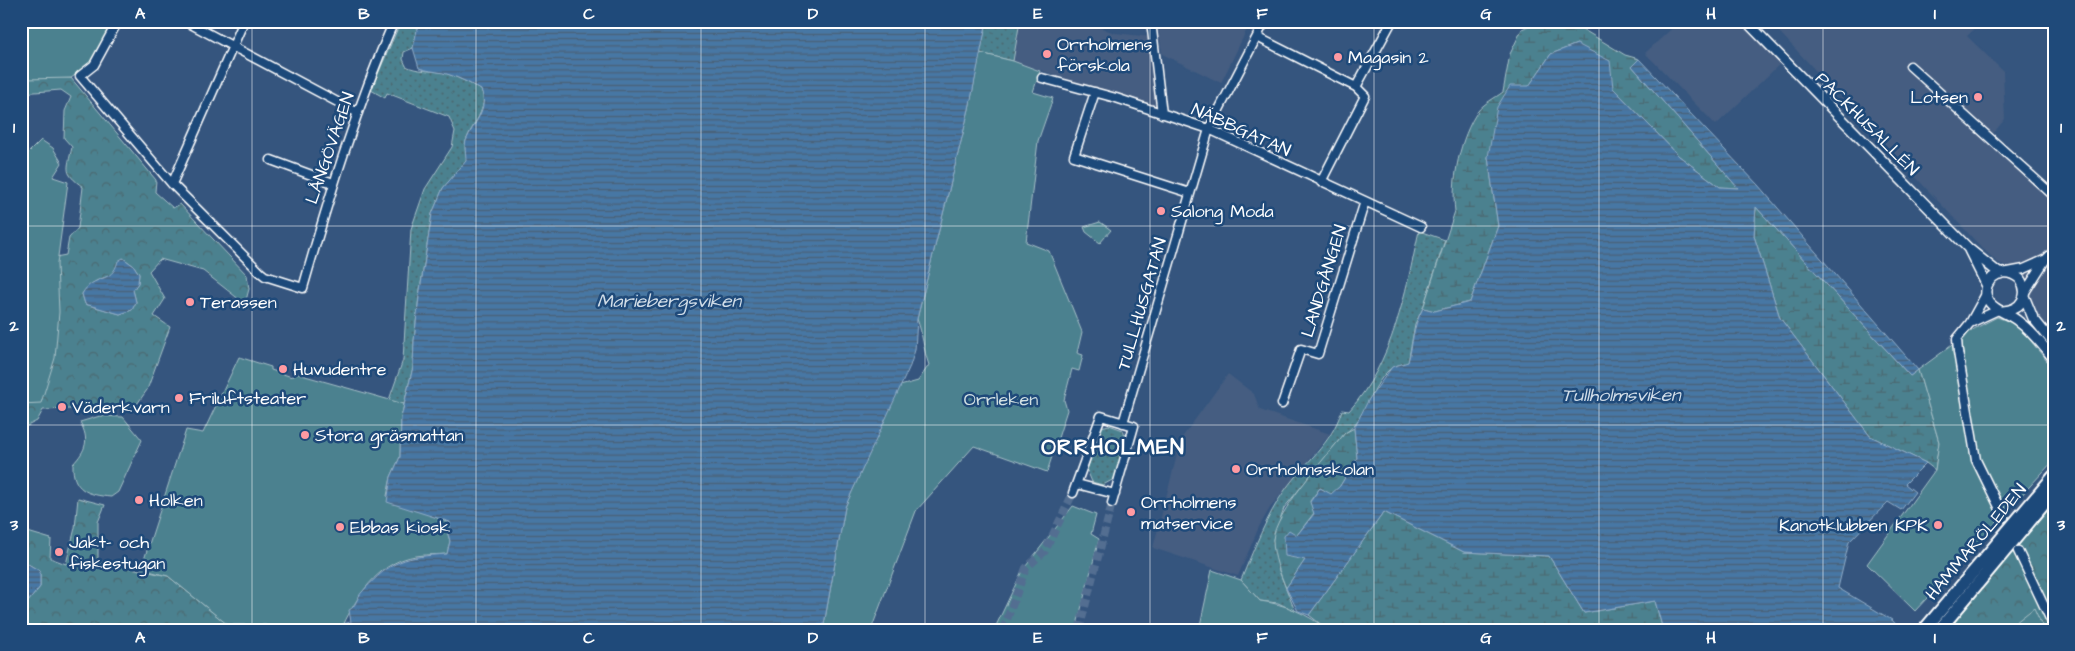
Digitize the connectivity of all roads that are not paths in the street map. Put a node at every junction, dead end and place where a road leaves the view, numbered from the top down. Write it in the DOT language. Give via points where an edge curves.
graph roads {
  1 [pos="118,21"];
  2 [pos="185,21"];
  3 [pos="244,21"];
  4 [pos="383,21"];
  5 [pos="1151,21"];
  6 [pos="1265,21"];
  7 [pos="1392,21"];
  8 [pos="1746,21"];
  9 [pos="2053,21"];
  10 [pos="393,23"];
  11 [pos="2054,29"];
  12 [pos="1256,37"];
  13 [pos="233,49"];
  14 [pos="1910,66"];
  15 [pos="1042,78"];
  16 [pos="1356,87"];
  17 [pos="1095,92"];
  18 [pos="358,113"];
  19 [pos="1162,114"];
  20 [pos="1209,129"];
  21 [pos="272,160"];
  22 [pos="1320,182"];
  23 [pos="333,183"];
  24 [pos="172,184"];
  25 [pos="1190,193"];
  26 [pos="2054,195"];
  27 [pos="1365,201"];
  28 [pos="1421,227"];
  29 [pos="1968,248"];
  30 [pos="2054,251"];
  31 [pos="2046,259"];
  32 [pos="2004,273"];
  33 [pos="1986,290"];
  34 [pos="2025,294"];
  35 [pos="2001,310"];
  36 [pos="1970,323"];
  37 [pos="2054,344"];
  38 [pos="2054,359"];
  39 [pos="1282,404"];
  40 [pos="1123,423"];
  41 [pos="2054,476"];
  42 [pos="1077,484"];
  43 [pos="2054,492"];
  44 [pos="1073,493"];
  45 [pos="1115,494"];
  46 [pos="1112,503"];
  47 [pos="2004,517"];
  48 [pos="2018,551"];
  49 [pos="1938,626"];
  50 [pos="2054,627"];
  51 [pos="1924,630"];
  1 -- 24 [label="street" via="94,65 80,76"];
  2 -- 13 [label="street"];
  3 -- 13 [label="street"];
  4 -- 10 [label="street"];
  5 -- 19 [label="street"];
  6 -- 12 [label="street, TULLHUSGATAN"];
  7 -- 16 [label="street"];
  8 -- 29 [label="street, PACKHUSALLÉN"];
  9 -- 11 [label="street"];
  10 -- 18 [label="street, LÅNGÖVÄGEN"];
  12 -- 16 [label="street"];
  12 -- 20 [label="street, TULLHUSGATAN"];
  13 -- 18 [label="street"];
  13 -- 24 [label="street"];
  14 -- 26 [label="street"];
  15 -- 17 [label="street, NÄBBGATAN"];
  16 -- 22 [label="street" via="1365,96"];
  17 -- 19 [label="street, NÄBBGATAN"];
  17 -- 25 [label="street" via="1074,156"];
  18 -- 23 [label="street, LÅNGÖVÄGEN"];
  19 -- 20 [label="street, NÄBBGATAN"];
  20 -- 22 [label="street, NÄBBGATAN"];
  20 -- 25 [label="street, TULLHUSGATAN"];
  21 -- 23 [label="street"];
  22 -- 27 [label="street, NÄBBGATAN"];
  23 -- 24 [label="street, LÅNGÖVÄGEN" via="303,288 260,272"];
  25 -- 40 [label="street, TULLHUSGATAN"];
  27 -- 28 [label="street, NÄBBGATAN"];
  27 -- 39 [label="street, LANDGÅNGEN" via="1318,354 1301,349"];
  29 -- 32 [label="street, PACKHUSALLÉN"];
  29 -- 33 [label="street, PACKHUSALLÉN"];
  30 -- 31 [label="street"];
  31 -- 32 [label="street" via="2024,270"];
  31 -- 34 [label="street"];
  32 -- 33 [label="street" via="1991,279"];
  32 -- 34 [label="street" via="2020,279"];
  33 -- 35 [label="street" via="1989,302"];
  33 -- 36 [label="street"];
  34 -- 35 [label="street" via="2016,308"];
  34 -- 37 [label="street" via="2033,318"];
  35 -- 36 [label="street"];
  35 -- 38 [label="street" via="2030,331"];
  36 -- 47 [label="street" via="1957,339 1973,450"];
  40 -- 42 [label="street" via="1101,416"];
  40 -- 45 [label="street" via="1134,426"];
  41 -- 49 [label="main road, HAMMARÖLEDEN"];
  42 -- 44 [label="street"];
  42 -- 45 [label="street"];
  43 -- 49 [label="main road, HAMMARÖLEDEN"];
  45 -- 46 [label="street"];
  48 -- 50 [label="street"];
  49 -- 51 [label="main road, HAMMARÖLEDEN"];
}
